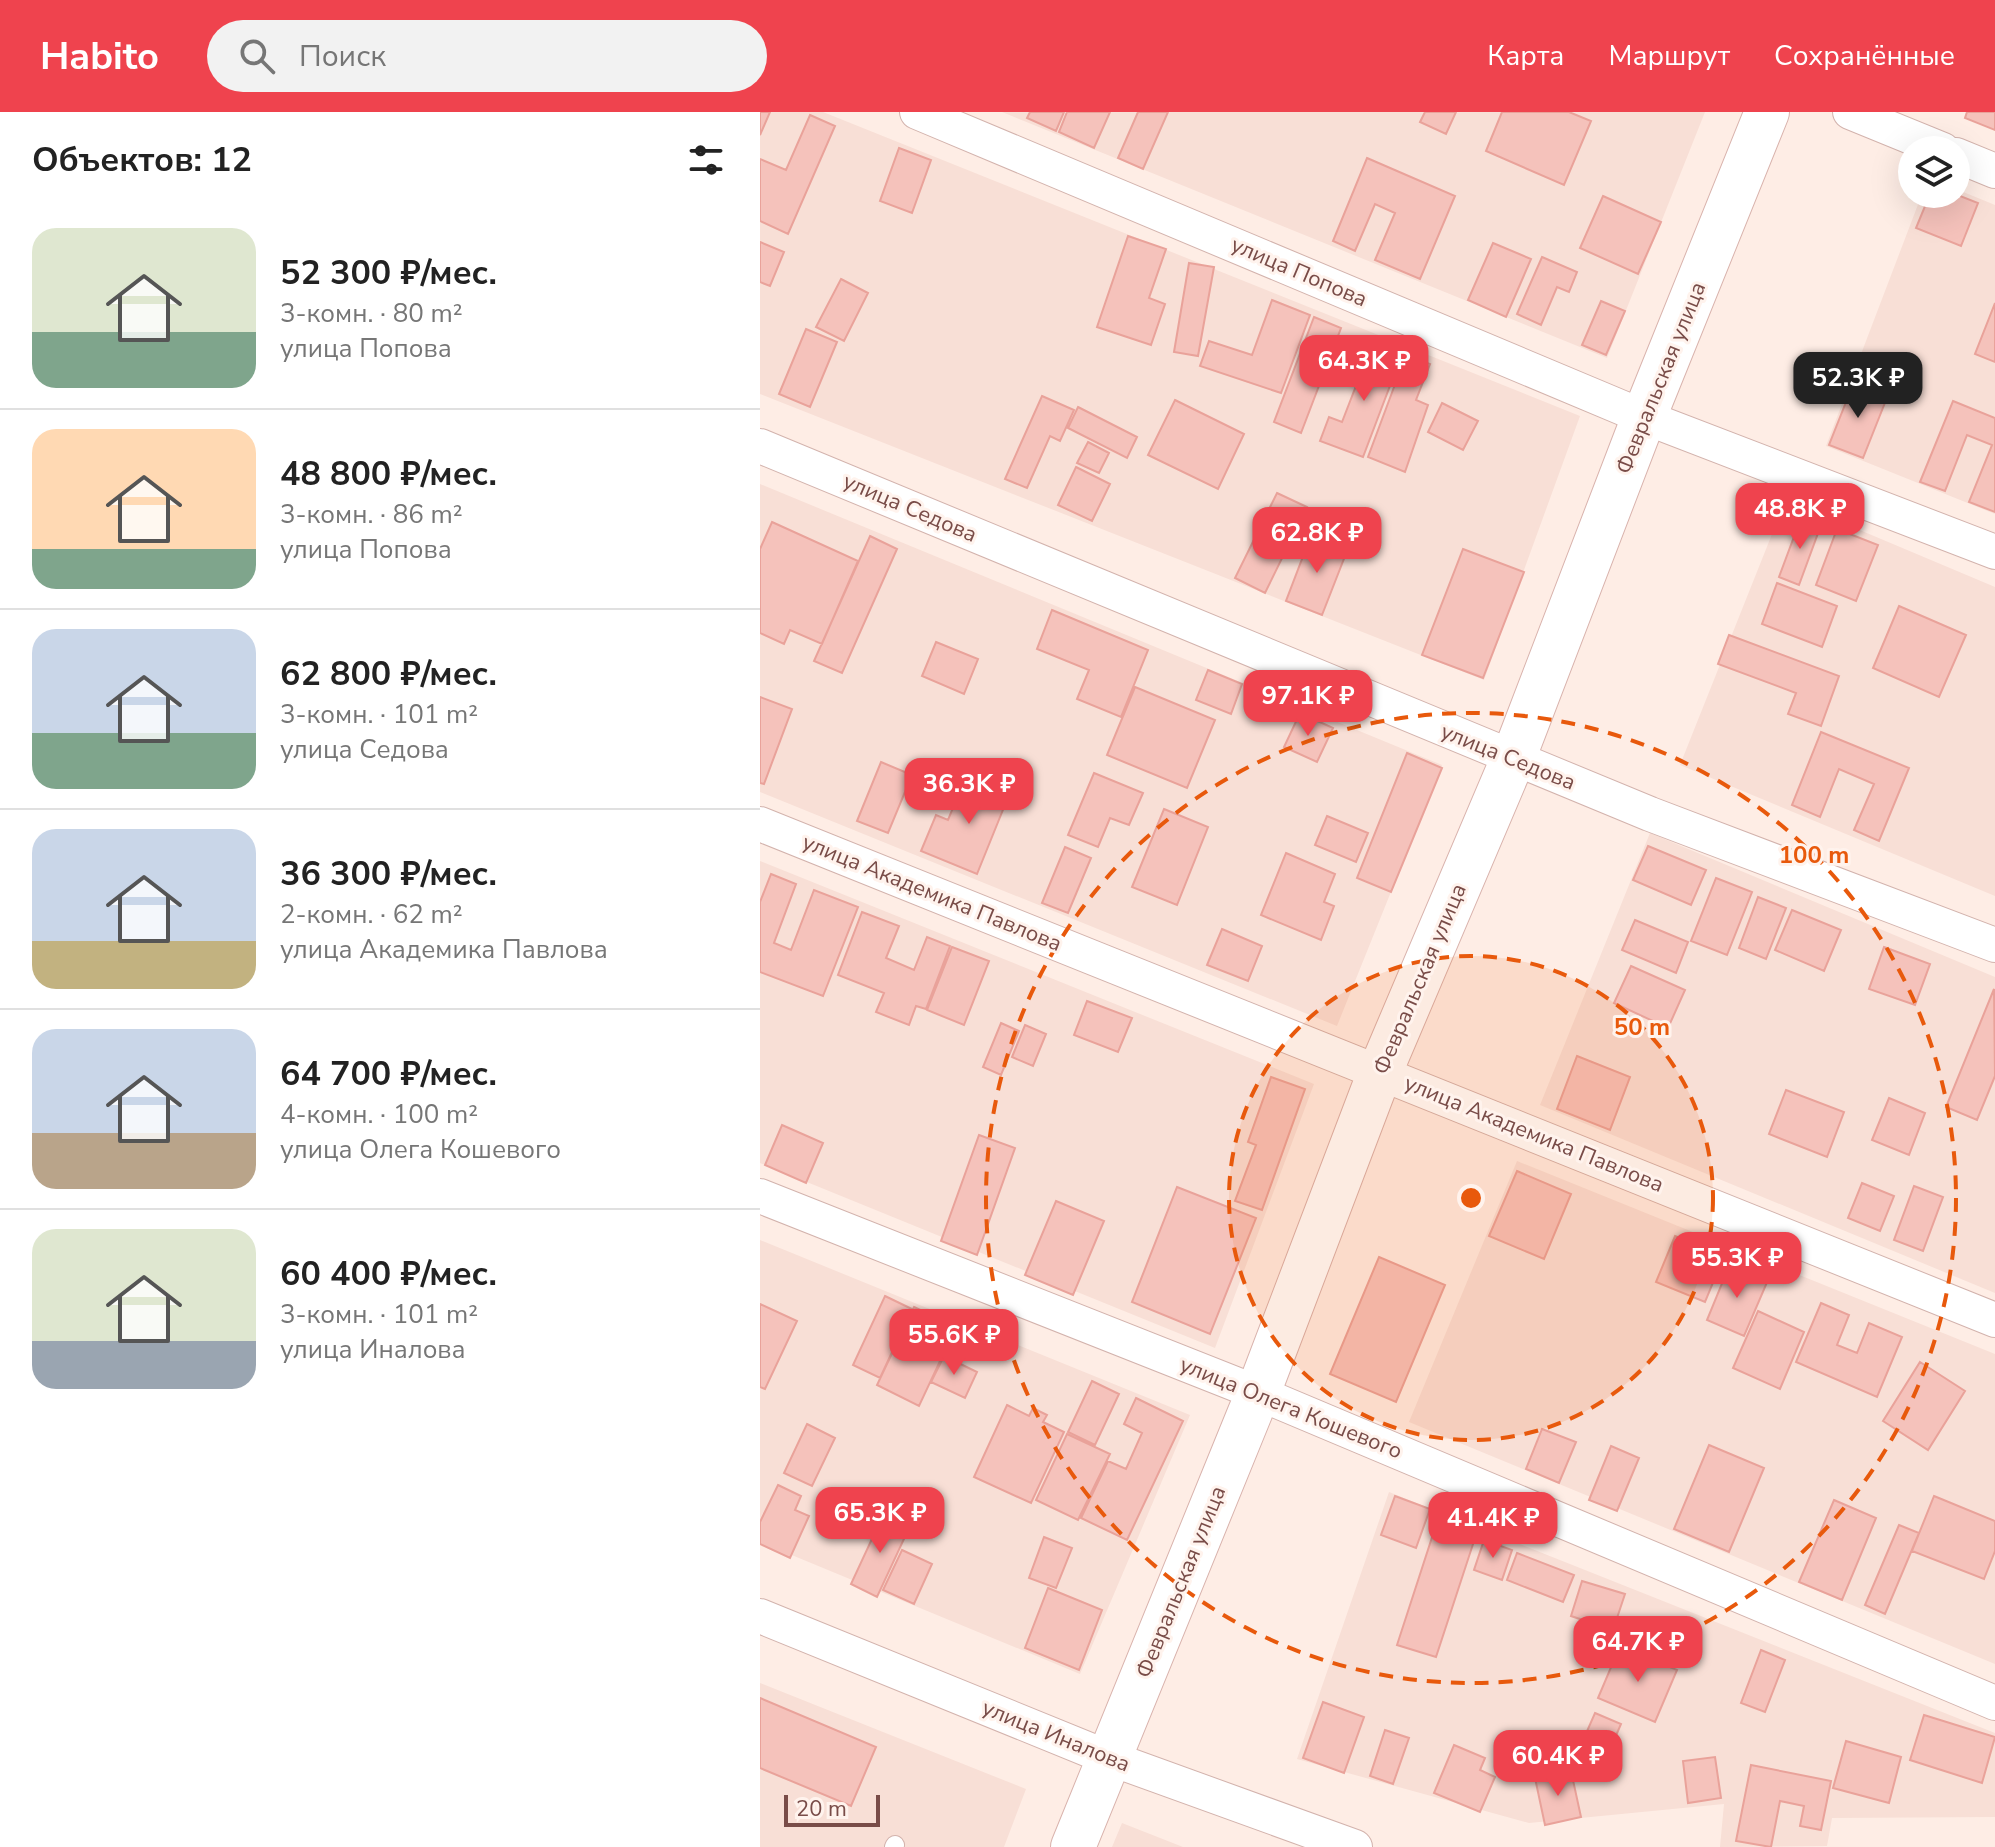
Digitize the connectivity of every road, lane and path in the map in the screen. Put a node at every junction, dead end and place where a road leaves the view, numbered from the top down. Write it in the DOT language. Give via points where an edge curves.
graph roads {
  1 [pos="917,112"];
  2 [pos="1767,112"];
  3 [pos="1850,112"];
  4 [pos="1909,136"];
  5 [pos="1970,161"];
  6 [pos="1995,171"];
  7 [pos="1644,417"];
  8 [pos="760,446"];
  9 [pos="1995,552"];
  10 [pos="1513,759"];
  11 [pos="760,824"];
  12 [pos="1995,945"];
  13 [pos="1380,1072"];
  14 [pos="760,1196"];
  15 [pos="1995,1320"];
  16 [pos="1258,1393"];
  17 [pos="760,1616"];
  18 [pos="1995,1703"];
  19 [pos="1109,1758"];
  20 [pos="1073,1847"];
  21 [pos="1355,1847"];
  1 -- 7 [label="street, улица Попова"];
  2 -- 7 [label="street, Февральская улица"];
  3 -- 4 [label="street"];
  5 -- 6 [label="street"];
  7 -- 9 [label="street, улица Попова"];
  7 -- 10 [label="street, Февральская улица"];
  8 -- 10 [label="street, улица Седова"];
  10 -- 12 [label="street, улица Седова"];
  10 -- 13 [label="street, Февральская улица"];
  11 -- 13 [label="street, улица Академика Павлова"];
  13 -- 15 [label="street, улица Академика Павлова"];
  13 -- 16 [label="street, Февральская улица"];
  14 -- 16 [label="street, улица Олега Кошевого"];
  16 -- 18 [label="street, улица Олега Кошевого"];
  16 -- 19 [label="street, Февральская улица"];
  17 -- 19 [label="street, улица Иналова"];
  19 -- 20 [label="street, Февральская улица"];
  19 -- 21 [label="street, улица Иналова"];
}
